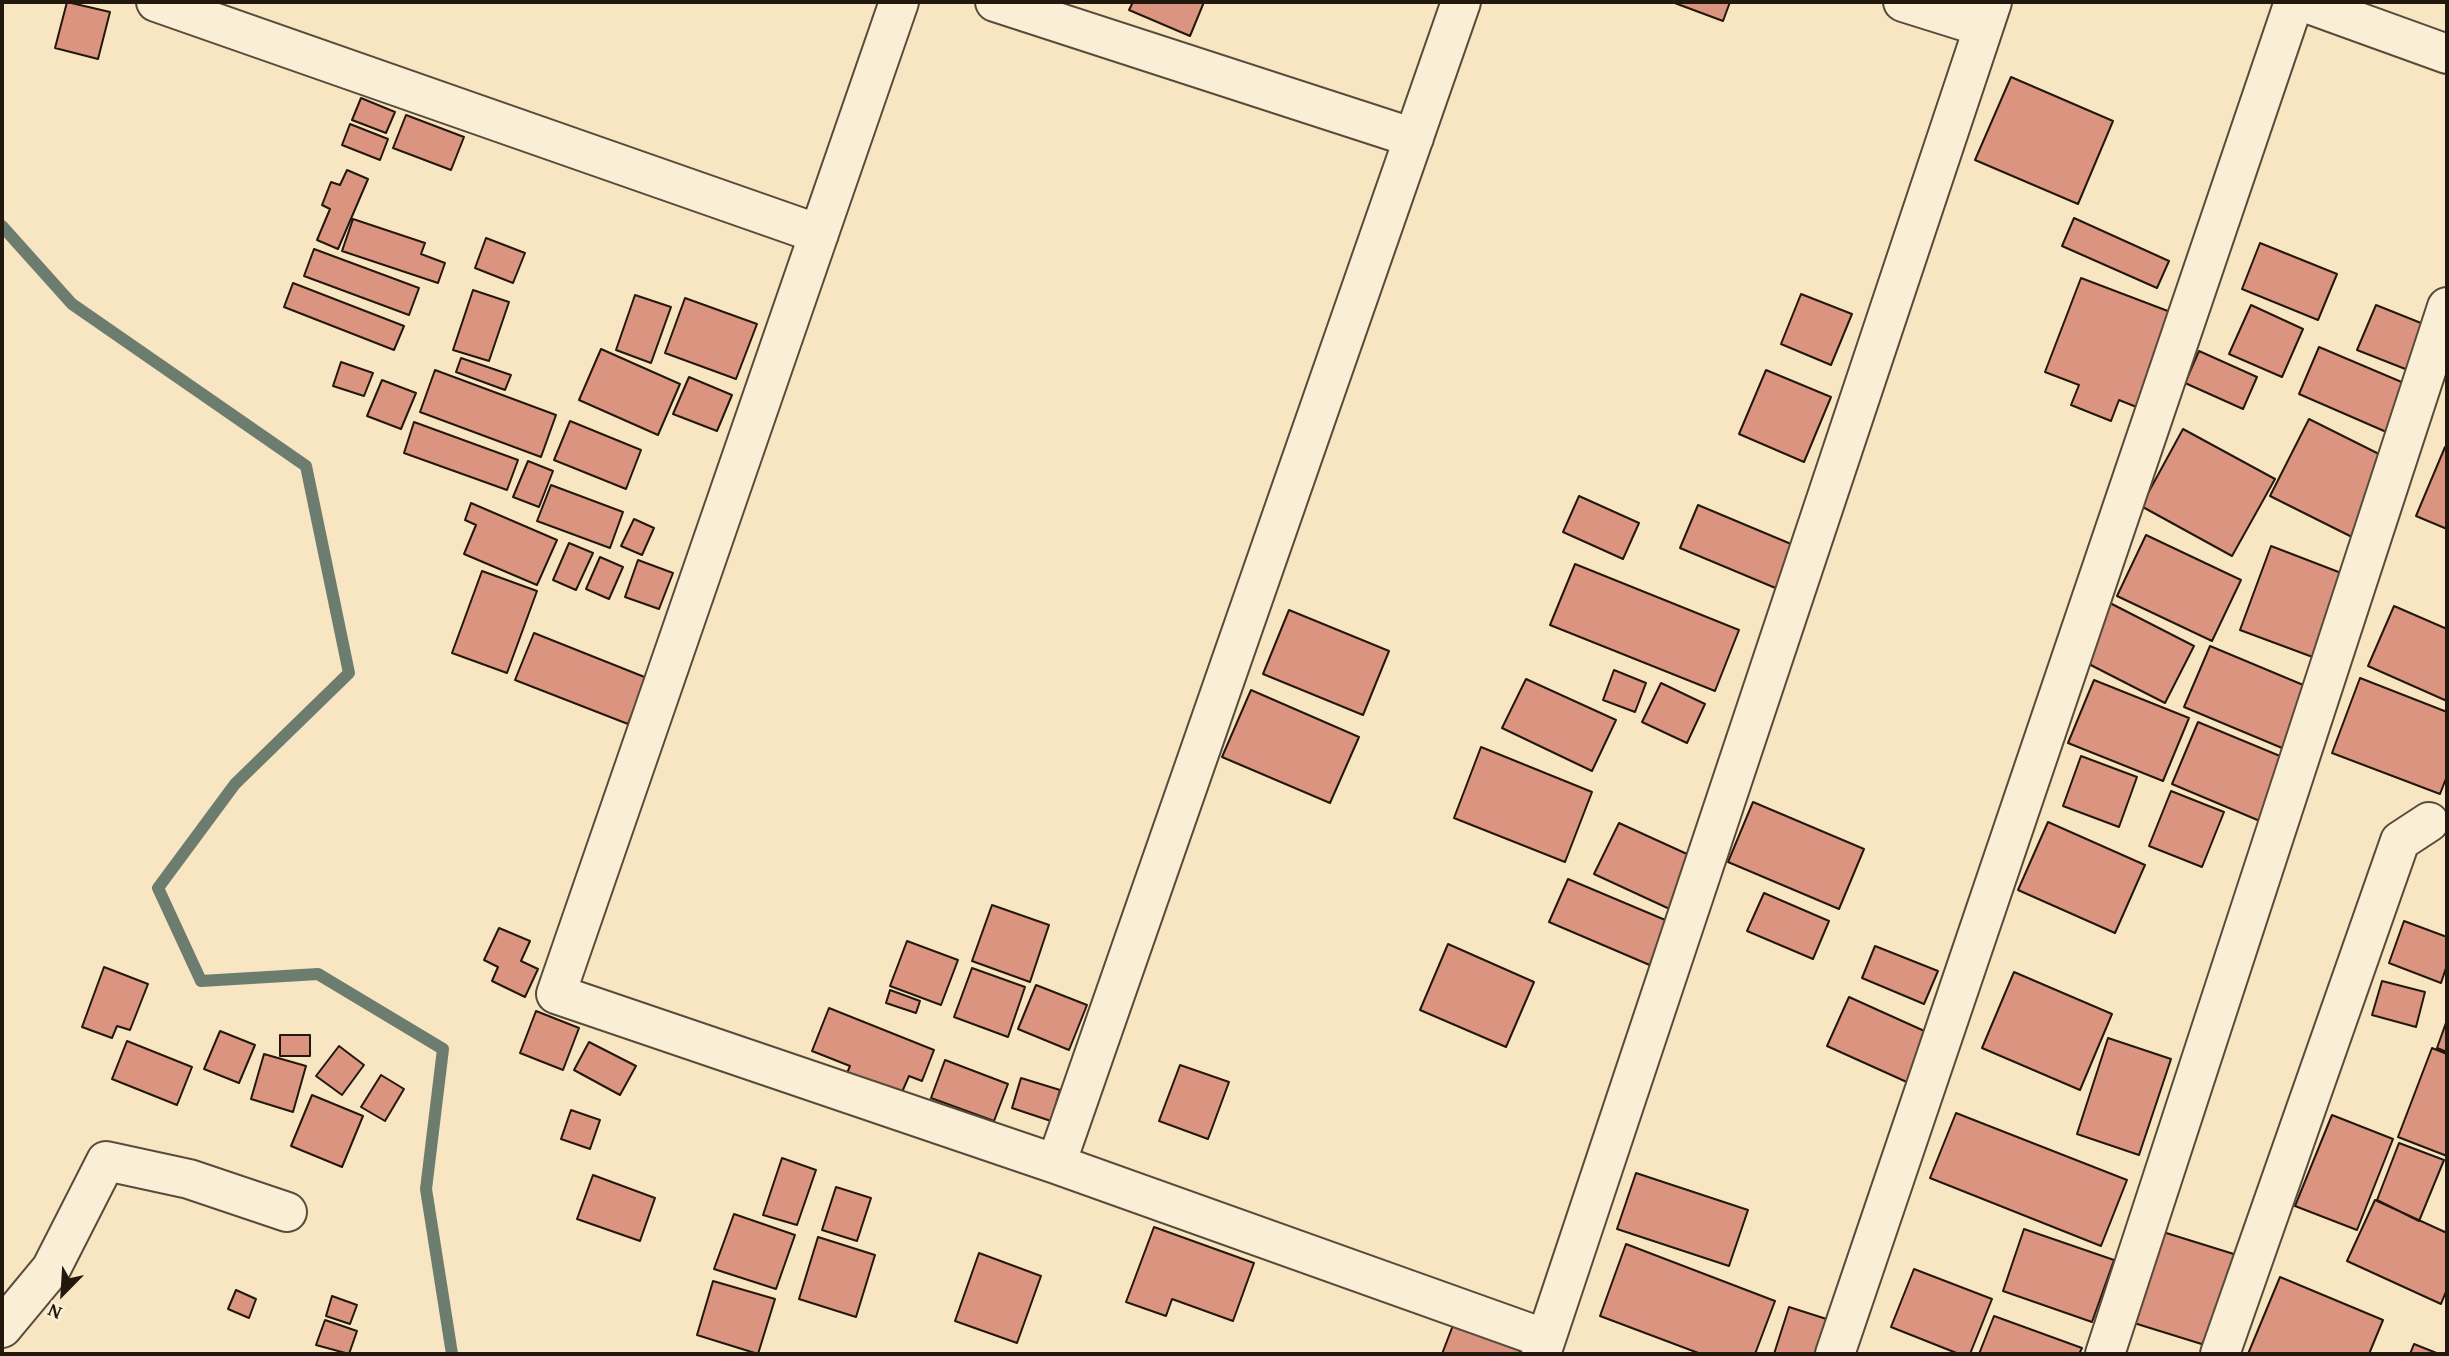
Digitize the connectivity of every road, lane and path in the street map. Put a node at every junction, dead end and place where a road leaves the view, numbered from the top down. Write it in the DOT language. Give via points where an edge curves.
graph roads {
  1 [pos="156,2"];
  2 [pos="899,2"];
  3 [pos="995,2"];
  4 [pos="1461,2"];
  5 [pos="1903,2"];
  6 [pos="2294,2"];
  7 [pos="2303,2"];
  8 [pos="1988,14"];
  9 [pos="2447,54"];
  10 [pos="1414,138"];
  11 [pos="818,234"];
  12 [pos="2447,307"];
  13 [pos="2429,822"];
  14 [pos="1056,1164"];
  15 [pos="287,1212"];
  16 [pos="2,1328"];
  17 [pos="1544,1347"];
  18 [pos="1835,1354"];
  19 [pos="2105,1354"];
  20 [pos="2220,1354"];
  1 -- 11 [label="street"];
  2 -- 11 [label="street"];
  3 -- 10 [label="street"];
  4 -- 10 [label="street"];
  5 -- 8 [label="street"];
  6 -- 18 [label="street"];
  7 -- 9 [label="street"];
  8 -- 17 [label="street"];
  10 -- 14 [label="street"];
  11 -- 14 [label="street" via="556,994"];
  12 -- 19 [label="street"];
  13 -- 20 [label="street" via="2400,841"];
  14 -- 17 [label="street"];
  15 -- 16 [label="street" via="189,1179 106,1161 51,1269"];
}
